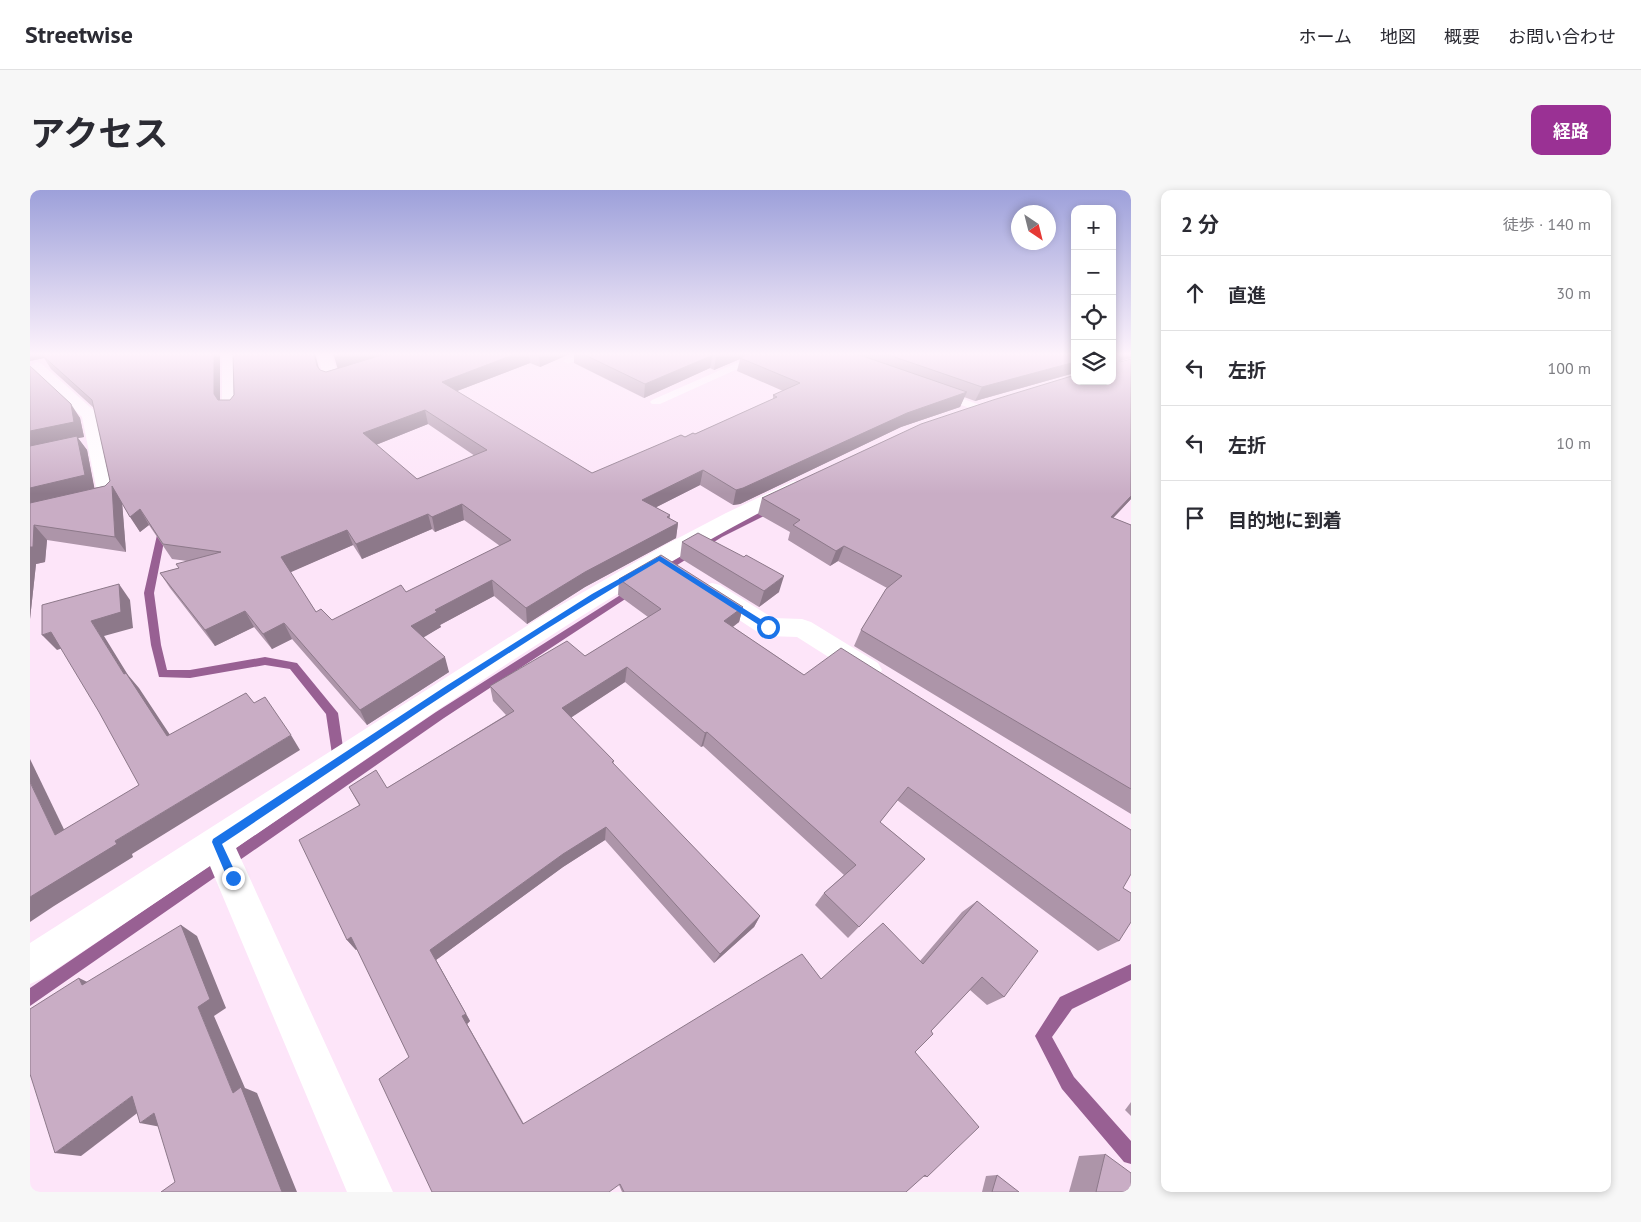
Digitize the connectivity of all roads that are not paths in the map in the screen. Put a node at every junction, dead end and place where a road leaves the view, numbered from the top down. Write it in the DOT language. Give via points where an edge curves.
graph roads {
  1 [pos="72,400"];
  2 [pos="230,400"];
  3 [pos="661,400"];
  4 [pos="969,400"];
  5 [pos="656,402"];
  6 [pos="989,405"];
  7 [pos="230,408"];
  8 [pos="953,417"];
  9 [pos="96,441"];
  10 [pos="77,445"];
  11 [pos="811,480"];
  12 [pos="30,514"];
  13 [pos="676,569"];
  14 [pos="886,681"];
  15 [pos="223,857"];
  16 [pos="30,965"];
  17 [pos="370,1192"];
  1 -- 9 [label="street" via="90,415"];
  2 -- 7 [label="street"];
  3 -- 5 [label="lane"];
  4 -- 6 [label="lane"];
  6 -- 8 [label="street"];
  9 -- 10 [label="street"];
  9 -- 12 [label="street" via="108,495"];
  11 -- 13 [label="street" via="740,513"];
  13 -- 14 [label="street" via="768,627 802,628"];
  13 -- 15 [label="street" via="594,596 340,760"];
  15 -- 16 [label="street"];
  15 -- 17 [label="street"];
}
